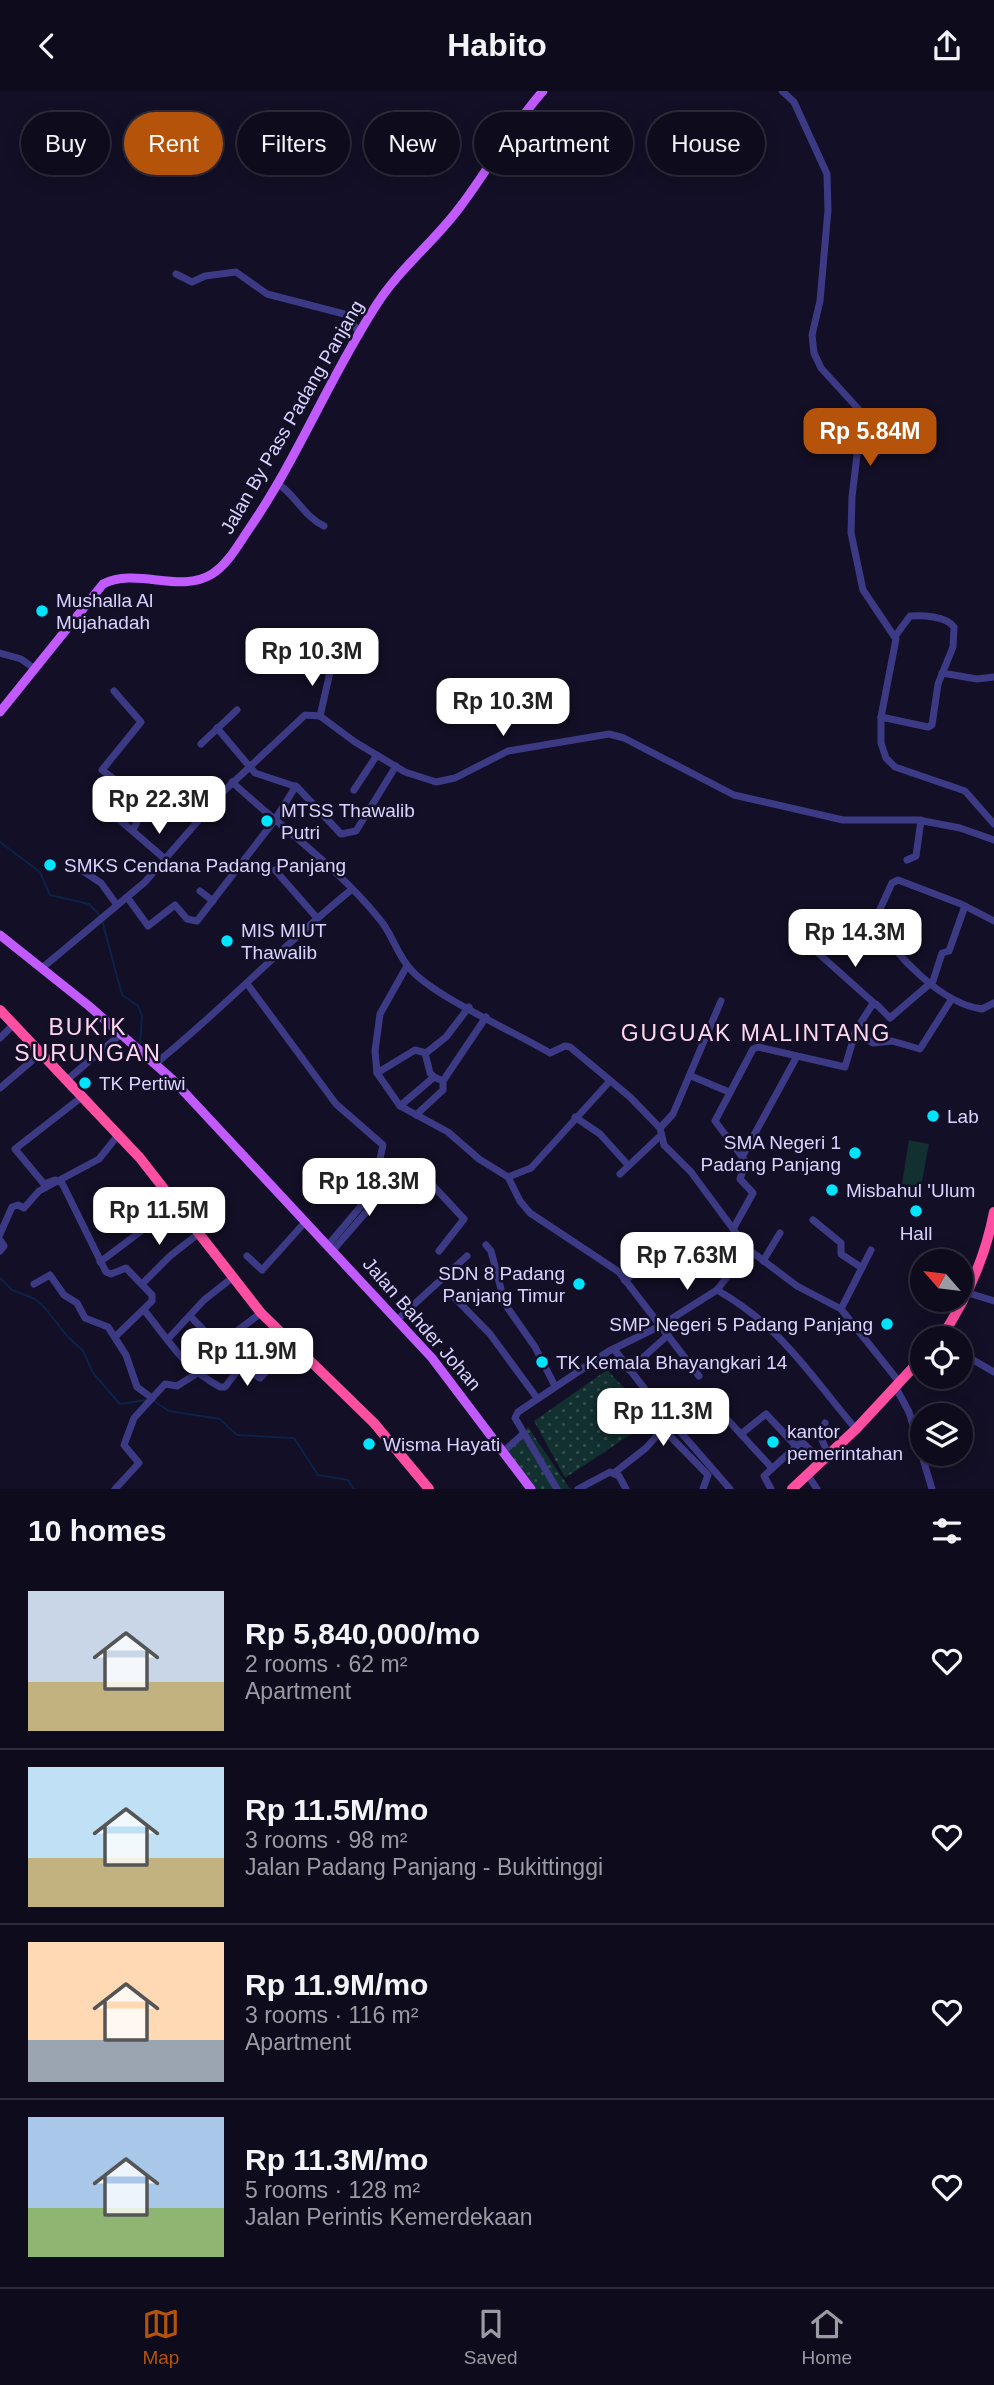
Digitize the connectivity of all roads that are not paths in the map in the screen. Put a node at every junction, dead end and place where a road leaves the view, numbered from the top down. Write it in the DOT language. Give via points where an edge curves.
graph roads {
  1 [pos="543,91"];
  2 [pos="782,91"];
  3 [pos="176,274"];
  4 [pos="360,335"];
  5 [pos="277,483"];
  6 [pos="324,526"];
  7 [pos="896,635"];
  8 [pos="0,653"];
  9 [pos="331,668"];
  10 [pos="35,669"];
  11 [pos="942,673"];
  12 [pos="994,677"];
  13 [pos="114,691"];
  14 [pos="237,710"];
  15 [pos="0,712"];
  16 [pos="320,716"];
  17 [pos="881,717"];
  18 [pos="217,728"];
  19 [pos="201,744"];
  20 [pos="377,755"];
  21 [pos="248,766"];
  22 [pos="396,766"];
  23 [pos="232,782"];
  24 [pos="296,786"];
  25 [pos="129,789"];
  26 [pos="354,790"];
  27 [pos="922,820"];
  28 [pos="274,821"];
  29 [pos="994,824"];
  30 [pos="133,830"];
  31 [pos="994,840"];
  32 [pos="165,859"];
  33 [pos="907,860"];
  34 [pos="80,869"];
  35 [pos="275,870"];
  36 [pos="351,890"];
  37 [pos="200,891"];
  38 [pos="127,897"];
  39 [pos="214,901"];
  40 [pos="117,905"];
  41 [pos="965,906"];
  42 [pos="317,918"];
  43 [pos="994,921"];
  44 [pos="0,935"];
  45 [pos="818,953"];
  46 [pos="407,966"];
  47 [pos="42,968"];
  48 [pos="931,983"];
  49 [pos="248,985"];
  50 [pos="951,1000"];
  51 [pos="721,1001"];
  52 [pos="875,1003"];
  53 [pos="994,1003"];
  54 [pos="469,1007"];
  55 [pos="0,1010"];
  56 [pos="486,1017"];
  57 [pos="14,1024"];
  58 [pos="855,1033"];
  59 [pos="121,1034"];
  60 [pos="0,1038"];
  61 [pos="42,1052"];
  62 [pos="425,1053"];
  63 [pos="796,1058"];
  64 [pos="155,1064"];
  65 [pos="377,1073"];
  66 [pos="691,1076"];
  67 [pos="434,1077"];
  68 [pos="68,1079"];
  69 [pos="443,1081"];
  70 [pos="609,1082"];
  71 [pos="0,1088"];
  72 [pos="729,1092"];
  73 [pos="83,1096"];
  74 [pos="400,1106"];
  75 [pos="416,1115"];
  76 [pos="575,1117"];
  77 [pos="660,1132"];
  78 [pos="119,1134"];
  79 [pos="742,1157"];
  80 [pos="628,1165"];
  81 [pos="620,1174"];
  82 [pos="392,1176"];
  83 [pos="508,1177"];
  84 [pos="60,1181"];
  85 [pos="177,1204"];
  86 [pos="994,1213"];
  87 [pos="813,1220"];
  88 [pos="306,1221"];
  89 [pos="733,1229"];
  90 [pos="780,1233"];
  91 [pos="0,1234"];
  92 [pos="198,1234"];
  93 [pos="0,1240"];
  94 [pos="991,1244"];
  95 [pos="486,1245"];
  96 [pos="331,1247"];
  97 [pos="661,1248"];
  98 [pos="748,1249"];
  99 [pos="871,1250"];
  100 [pos="0,1251"];
  101 [pos="439,1251"];
  102 [pos="247,1256"];
  103 [pos="467,1256"];
  104 [pos="763,1261"];
  105 [pos="100,1262"];
  106 [pos="862,1268"];
  107 [pos="232,1278"];
  108 [pos="625,1281"];
  109 [pos="973,1282"];
  110 [pos="34,1284"];
  111 [pos="142,1284"];
  112 [pos="717,1290"];
  113 [pos="973,1295"];
  114 [pos="454,1297"];
  115 [pos="994,1301"];
  116 [pos="841,1309"];
  117 [pos="144,1310"];
  118 [pos="261,1313"];
  119 [pos="191,1317"];
  120 [pos="397,1319"];
  121 [pos="660,1326"];
  122 [pos="278,1332"];
  123 [pos="668,1335"];
  124 [pos="115,1337"];
  125 [pos="168,1339"];
  126 [pos="219,1346"];
  127 [pos="291,1346"];
  128 [pos="614,1349"];
  129 [pos="973,1360"];
  130 [pos="244,1367"];
  131 [pos="629,1370"];
  132 [pos="910,1372"];
  133 [pos="994,1372"];
  134 [pos="196,1374"];
  135 [pos="699,1376"];
  136 [pos="555,1386"];
  137 [pos="898,1386"];
  138 [pos="152,1398"];
  139 [pos="537,1398"];
  140 [pos="726,1417"];
  141 [pos="672,1422"];
  142 [pos="825,1423"];
  143 [pos="663,1429"];
  144 [pos="856,1429"];
  145 [pos="523,1434"];
  146 [pos="741,1434"];
  147 [pos="796,1446"];
  148 [pos="504,1451"];
  149 [pos="825,1457"];
  150 [pos="772,1468"];
  151 [pos="614,1473"];
  152 [pos="807,1474"];
  153 [pos="116,1489"];
  154 [pos="429,1489"];
  155 [pos="531,1489"];
  156 [pos="557,1489"];
  157 [pos="578,1489"];
  158 [pos="626,1489"];
  159 [pos="703,1489"];
  160 [pos="730,1489"];
  161 [pos="771,1489"];
  162 [pos="792,1489"];
  163 [pos="817,1489"];
  164 [pos="932,1489"];
  1 -- 4 [label="main road, Jalan By Pass Padang Panjang" via="462,206 377,303"];
  2 -- 7 [label="street" via="794,102 826,168 828,210 812,344 821,368 862,413 851,533 863,590"];
  3 -- 4 [label="street" via="192,282 236,272 268,293 348,315"];
  4 -- 5 [label="main road, Jalan By Pass Padang Panjang"];
  5 -- 6 [label="street" via="294,494 308,517"];
  5 -- 10 [label="main road, Jalan By Pass Padang Panjang" via="221,567 199,579 128,576 103,584"];
  7 -- 11 [label="street" via="909,616 951,622 953,647"];
  7 -- 17 [label="street"];
  8 -- 10 [label="street"];
  9 -- 16 [label="street"];
  10 -- 15 [label="main road, Jalan By Pass Padang Panjang"];
  11 -- 12 [label="street" via="973,679"];
  11 -- 17 [label="street" via="932,725"];
  13 -- 25 [label="street" via="141,722 102,771"];
  14 -- 18 [label="street"];
  16 -- 20 [label="street"];
  16 -- 21 [label="street" via="309,713 298,719"];
  17 -- 29 [label="street" via="881,743 890,763 965,791"];
  18 -- 19 [label="street"];
  18 -- 21 [label="street"];
  20 -- 22 [label="street"];
  20 -- 26 [label="street"];
  21 -- 23 [label="street"];
  21 -- 24 [label="street" via="257,774"];
  22 -- 24 [label="street" via="359,827 349,834 338,831"];
  22 -- 27 [label="street" via="427,781 446,781 508,751 609,734 734,795 844,820"];
  23 -- 28 [label="street"];
  23 -- 32 [label="street"];
  24 -- 28 [label="street"];
  25 -- 30 [label="street" via="131,806 141,814"];
  25 -- 30 [label="street" via="114,815"];
  27 -- 31 [label="street"];
  27 -- 33 [label="street" via="916,856"];
  28 -- 36 [label="street" via="299,838"];
  28 -- 39 [label="street"];
  30 -- 32 [label="street"];
  32 -- 38 [label="street"];
  34 -- 40 [label="street" via="101,883"];
  35 -- 42 [label="street"];
  36 -- 42 [label="street"];
  36 -- 46 [label="street" via="383,922"];
  37 -- 39 [label="street"];
  38 -- 39 [label="street" via="148,926 175,905 187,919 197,921"];
  38 -- 40 [label="street"];
  40 -- 47 [label="street"];
  41 -- 43 [label="street"];
  41 -- 48 [label="street" via="949,951 942,953"];
  41 -- 48 [label="street" via="895,880 875,916 896,952"];
  42 -- 49 [label="street"];
  44 -- 47 [label="main road, Jalan Bahder Johan"];
  45 -- 52 [label="street"];
  46 -- 54 [label="street"];
  46 -- 65 [label="street" via="380,1014"];
  47 -- 59 [label="main road, Jalan Bahder Johan"];
  48 -- 50 [label="street"];
  48 -- 52 [label="street" via="889,1018"];
  49 -- 64 [label="street"];
  49 -- 82 [label="street" via="336,1104 383,1145 380,1159"];
  50 -- 53 [label="street" via="982,1009"];
  50 -- 58 [label="street" via="920,1049 892,1041 873,1043"];
  51 -- 66 [label="street"];
  52 -- 58 [label="street"];
  54 -- 56 [label="street"];
  54 -- 62 [label="street" via="446,1037"];
  55 -- 57 [label="highway"];
  56 -- 69 [label="street"];
  56 -- 70 [label="street" via="550,1053 570,1047"];
  57 -- 60 [label="street"];
  57 -- 61 [label="highway"];
  58 -- 63 [label="street" via="844,1068"];
  59 -- 64 [label="main road, Jalan Bahder Johan"];
  59 -- 68 [label="street"];
  61 -- 68 [label="highway"];
  61 -- 71 [label="street"];
  62 -- 65 [label="street" via="415,1050"];
  62 -- 67 [label="street"];
  63 -- 72 [label="street" via="755,1048"];
  63 -- 79 [label="street"];
  64 -- 88 [label="main road, Jalan Bahder Johan"];
  65 -- 74 [label="street"];
  66 -- 72 [label="street"];
  66 -- 77 [label="street"];
  67 -- 69 [label="street"];
  67 -- 74 [label="street"];
  68 -- 73 [label="highway"];
  69 -- 75 [label="street" via="443,1090"];
  70 -- 76 [label="street"];
  70 -- 77 [label="street" via="630,1097"];
  72 -- 79 [label="street" via="716,1124"];
  73 -- 78 [label="highway"];
  73 -- 84 [label="street" via="15,1148 44,1184"];
  74 -- 75 [label="street"];
  75 -- 83 [label="street" via="448,1132"];
  76 -- 80 [label="street" via="600,1134"];
  76 -- 83 [label="street" via="531,1168"];
  77 -- 80 [label="street"];
  77 -- 89 [label="street" via="664,1145 691,1172"];
  78 -- 84 [label="street" via="99,1159"];
  78 -- 85 [label="highway"];
  79 -- 89 [label="street" via="746,1164 740,1179 752,1195"];
  80 -- 81 [label="street"];
  82 -- 96 [label="street"];
  82 -- 101 [label="street" via="408,1185 425,1177 464,1219"];
  83 -- 108 [label="street" via="530,1213 591,1252"];
  84 -- 91 [label="street" via="35,1195 24,1208 12,1207"];
  84 -- 105 [label="street"];
  85 -- 92 [label="highway"];
  85 -- 105 [label="street"];
  86 -- 94 [label="highway"];
  87 -- 106 [label="street" via="841,1243 841,1254"];
  88 -- 96 [label="main road, Jalan Bahder Johan"];
  88 -- 102 [label="street" via="262,1270"];
  89 -- 98 [label="street"];
  90 -- 104 [label="street"];
  92 -- 107 [label="highway"];
  92 -- 111 [label="street"];
  93 -- 100 [label="street" via="4,1245"];
  94 -- 109 [label="highway"];
  95 -- 136 [label="street" via="505,1304"];
  96 -- 120 [label="main road, Jalan Bahder Johan"];
  97 -- 108 [label="street"];
  98 -- 104 [label="street"];
  98 -- 112 [label="street"];
  99 -- 106 [label="street"];
  103 -- 120 [label="street"];
  104 -- 116 [label="street"];
  105 -- 111 [label="street" via="108,1274 124,1267"];
  106 -- 116 [label="street"];
  107 -- 118 [label="highway"];
  107 -- 119 [label="street"];
  108 -- 121 [label="street"];
  110 -- 124 [label="street" via="50,1275 85,1318 106,1325"];
  111 -- 117 [label="street" via="153,1299"];
  112 -- 121 [label="street"];
  112 -- 144 [label="street" via="750,1308 775,1330"];
  113 -- 115 [label="street"];
  114 -- 139 [label="street" via="490,1334"];
  116 -- 137 [label="street"];
  117 -- 124 [label="street"];
  117 -- 125 [label="street"];
  118 -- 122 [label="highway"];
  118 -- 126 [label="street"];
  119 -- 125 [label="street"];
  119 -- 126 [label="street"];
  120 -- 148 [label="main road, Jalan Bahder Johan"];
  121 -- 123 [label="street"];
  121 -- 128 [label="street"];
  122 -- 127 [label="highway"];
  122 -- 130 [label="street"];
  123 -- 131 [label="street"];
  123 -- 135 [label="street"];
  124 -- 138 [label="street" via="137,1387"];
  125 -- 134 [label="street"];
  126 -- 134 [label="street"];
  127 -- 130 [label="street" via="260,1378"];
  127 -- 154 [label="highway" via="374,1423"];
  128 -- 131 [label="street"];
  128 -- 136 [label="street"];
  129 -- 133 [label="street"];
  130 -- 134 [label="street" via="223,1387"];
  131 -- 141 [label="street"];
  132 -- 137 [label="highway"];
  134 -- 138 [label="street" via="177,1386 166,1384"];
  136 -- 139 [label="street"];
  137 -- 144 [label="highway"];
  137 -- 164 [label="street"];
  138 -- 153 [label="street" via="134,1418 124,1442 138,1465"];
  139 -- 145 [label="street" via="516,1415"];
  140 -- 146 [label="street"];
  141 -- 143 [label="street"];
  141 -- 160 [label="street"];
  142 -- 149 [label="street" via="820,1435"];
  143 -- 151 [label="street"];
  143 -- 159 [label="street" via="708,1475"];
  144 -- 149 [label="highway"];
  145 -- 148 [label="street"];
  145 -- 156 [label="street"];
  146 -- 147 [label="street" via="766,1414"];
  146 -- 150 [label="street"];
  147 -- 149 [label="street" via="803,1443"];
  147 -- 150 [label="street"];
  148 -- 155 [label="main road, Jalan Bahder Johan"];
  149 -- 152 [label="highway"];
  150 -- 161 [label="street" via="764,1478"];
  151 -- 157 [label="street"];
  151 -- 158 [label="street"];
  152 -- 162 [label="highway"];
  152 -- 163 [label="street"];
}
